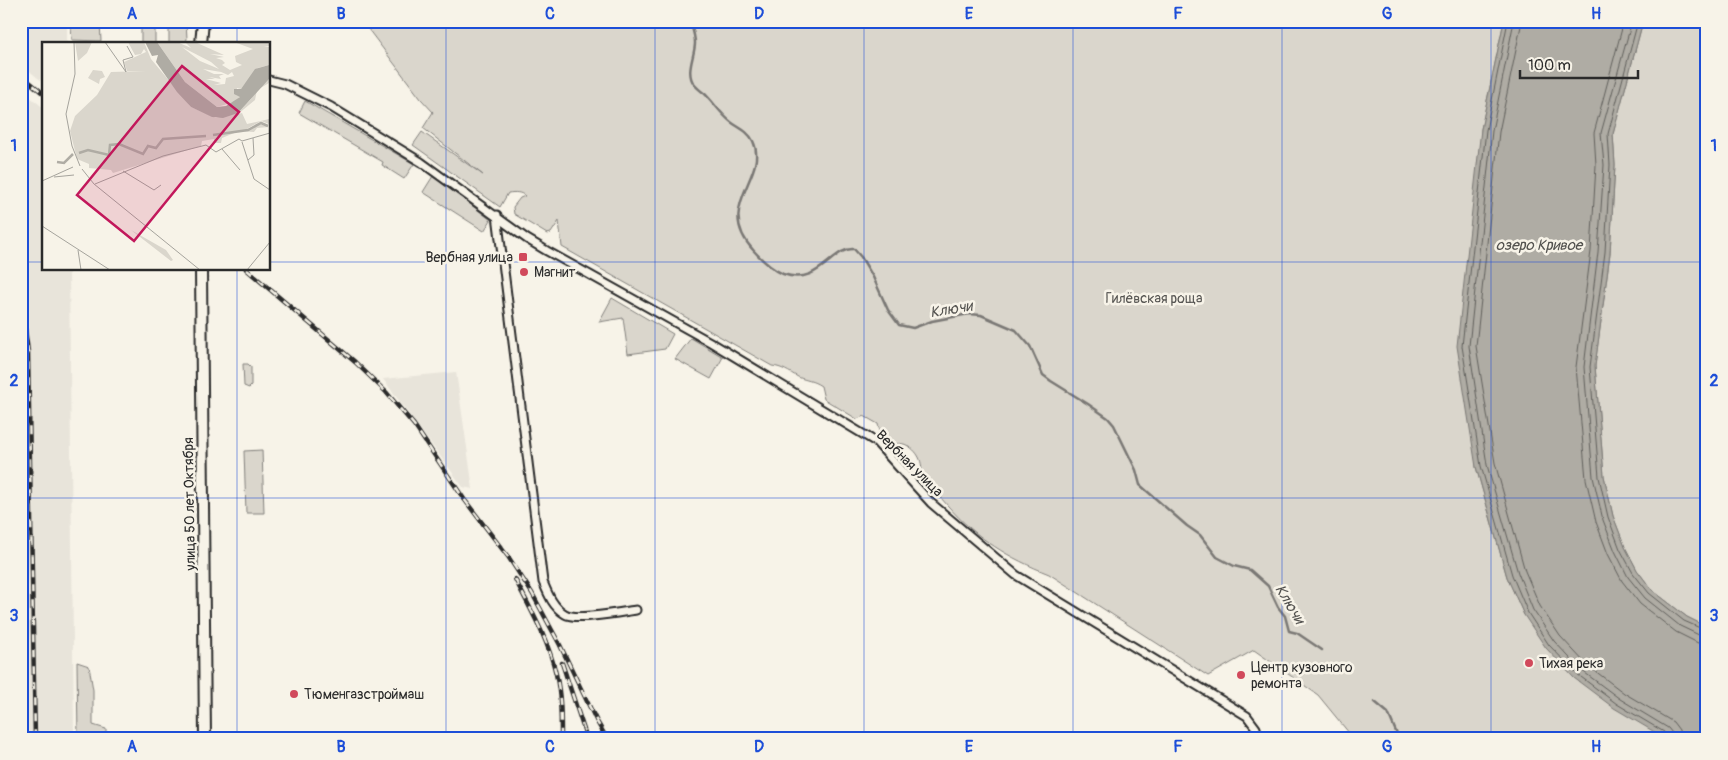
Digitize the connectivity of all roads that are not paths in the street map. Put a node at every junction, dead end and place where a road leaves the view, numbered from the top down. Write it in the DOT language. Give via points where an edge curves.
graph roads {
  1 [pos="202,24"];
  2 [pos="200,42"];
  3 [pos="270,80"];
  4 [pos="496,216"];
  5 [pos="201,270"];
  6 [pos="636,610"];
  7 [pos="205,739"];
  8 [pos="1258,739"];
  1 -- 2 [label="main road"];
  3 -- 4 [label="street, Вербная улица" via="285,84 331,107 428,167"];
  4 -- 6 [label="street" via="543,582 550,600 566,615 585,617"];
  4 -- 8 [label="street, Вербная улица" via="547,251 712,343 876,442 932,502 1016,575 1247,716 1256,728"];
  5 -- 7 [label="main road, улица 50 лет Октября"];
}
